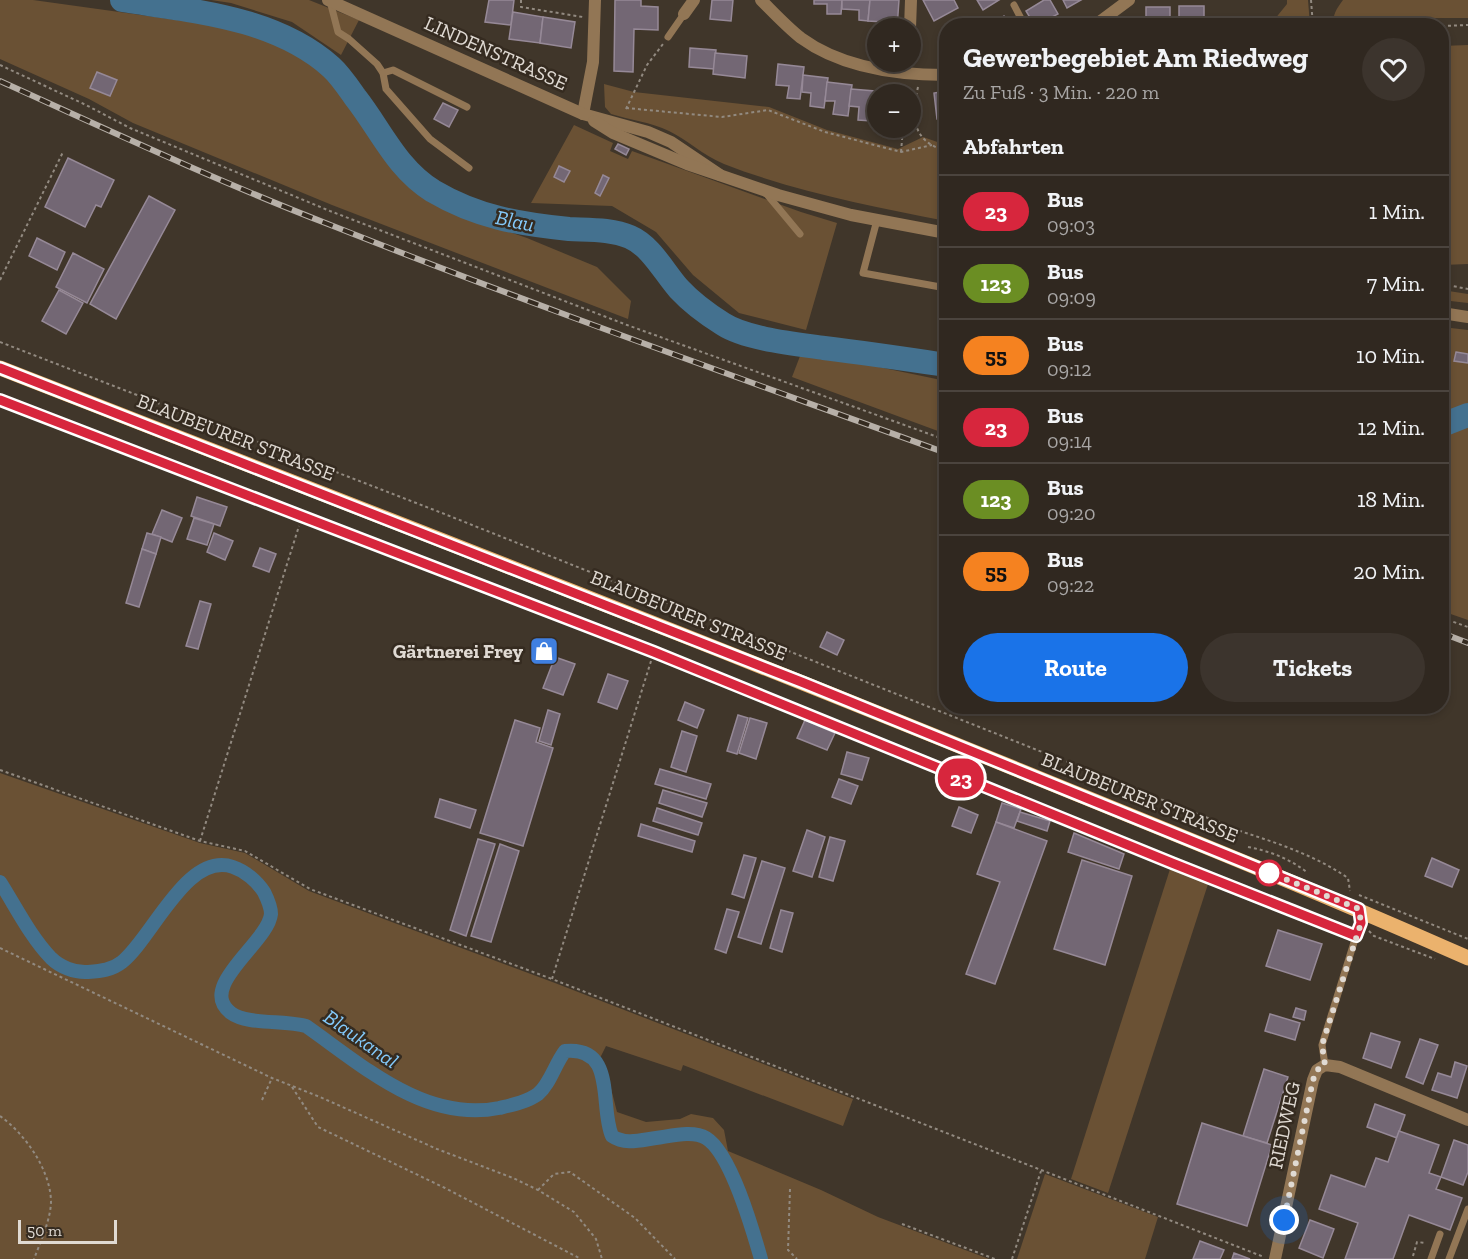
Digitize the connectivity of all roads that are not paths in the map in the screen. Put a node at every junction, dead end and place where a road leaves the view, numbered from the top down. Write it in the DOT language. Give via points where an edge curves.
graph roads {
  1 [pos="329,0"];
  2 [pos="595,0"];
  3 [pos="694,0"];
  4 [pos="761,0"];
  5 [pos="911,0"];
  6 [pos="1129,0"];
  7 [pos="1014,5"];
  8 [pos="684,14"];
  9 [pos="910,18"];
  10 [pos="1021,18"];
  11 [pos="1105,18"];
  12 [pos="668,36"];
  13 [pos="914,72"];
  14 [pos="383,73"];
  15 [pos="915,75"];
  16 [pos="939,75"];
  17 [pos="467,107"];
  18 [pos="583,114"];
  19 [pos="469,168"];
  20 [pos="763,190"];
  21 [pos="877,220"];
  22 [pos="939,231"];
  23 [pos="800,234"];
  24 [pos="939,287"];
  25 [pos="1449,314"];
  26 [pos="1468,317"];
  27 [pos="0,368"];
  28 [pos="0,400"];
  29 [pos="1359,909"];
  30 [pos="1356,936"];
  31 [pos="1468,958"];
  32 [pos="1325,1065"];
  33 [pos="1468,1120"];
  34 [pos="1468,1209"];
  35 [pos="1440,1234"];
  36 [pos="1275,1259"];
  37 [pos="1431,1259"];
  38 [pos="1449,1259"];
  1 -- 14 [label="lane" via="338,32"];
  1 -- 18 [label="street, LINDENSTRASSE"];
  2 -- 18 [label="street" via="593,62"];
  3 -- 8 [label="street"];
  4 -- 15 [label="street" via="801,38 822,50 873,68"];
  5 -- 9 [label="street"];
  6 -- 11 [label="street"];
  7 -- 10 [label="lane"];
  8 -- 12 [label="lane"];
  13 -- 15 [label="street"];
  14 -- 17 [label="lane" via="393,70"];
  14 -- 19 [label="lane" via="386,89 430,139"];
  15 -- 16 [label="street"];
  18 -- 20 [label="street, LINDENSTRASSE" via="613,133"];
  20 -- 21 [label="street, LINDENSTRASSE"];
  20 -- 23 [label="lane"];
  21 -- 22 [label="street, LINDENSTRASSE"];
  21 -- 24 [label="lane" via="863,273"];
  25 -- 26 [label="street"];
  27 -- 29 [label="main road, BLAUBEURER STRASSE" via="804,683"];
  28 -- 30 [label="lane" via="654,652"];
  29 -- 30 [label="lane" via="1361,923"];
  29 -- 31 [label="main road, BLAUBEURER STRASSE"];
  30 -- 32 [label="lane, RIEDWEG" via="1322,1045"];
  32 -- 33 [label="street" via="1340,1067"];
  32 -- 36 [label="street, RIEDWEG" via="1317,1070 1313,1080"];
  34 -- 38 [label="lane"];
  35 -- 37 [label="lane"];
}
